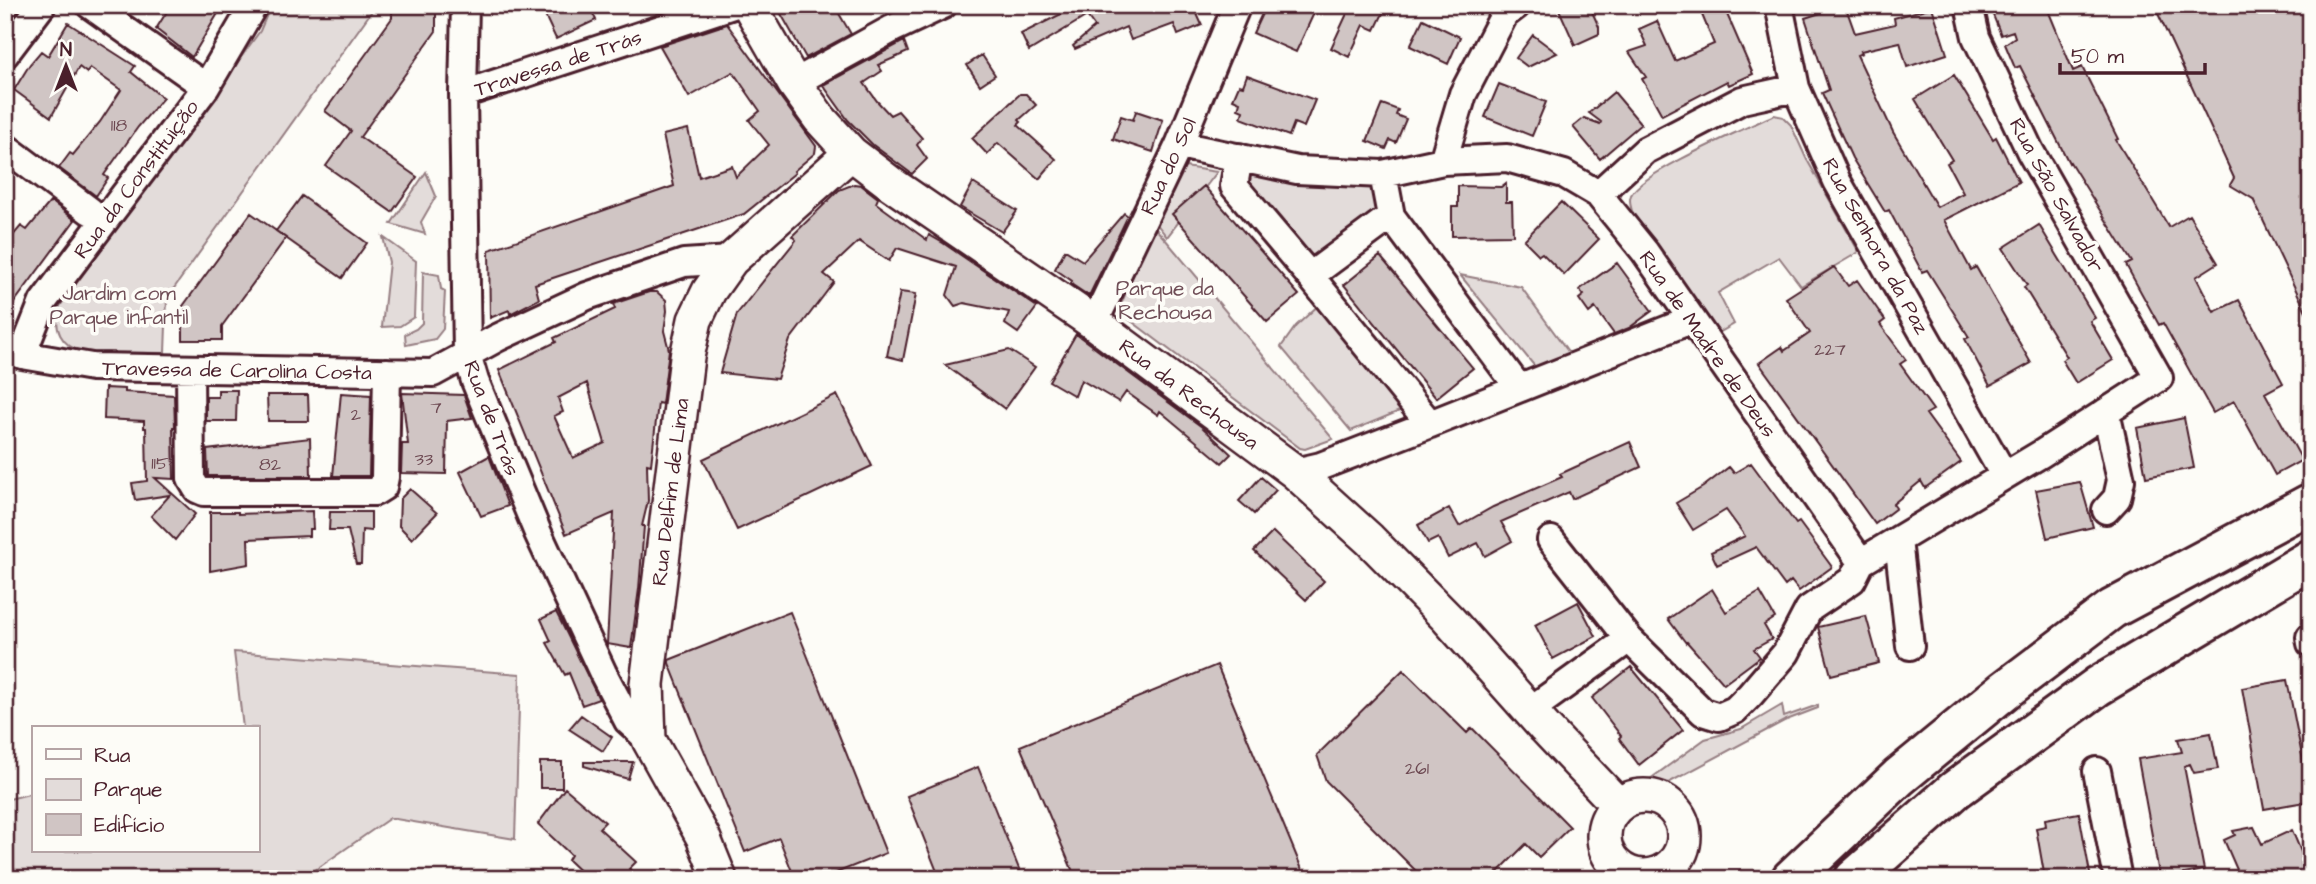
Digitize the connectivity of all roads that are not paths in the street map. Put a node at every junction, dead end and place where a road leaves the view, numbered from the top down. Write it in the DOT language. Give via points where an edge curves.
graph roads {
  1 [pos="42,5"];
  2 [pos="90,5"];
  3 [pos="254,5"];
  4 [pos="465,5"];
  5 [pos="733,5"];
  6 [pos="749,5"];
  7 [pos="943,5"];
  8 [pos="1237,5"];
  9 [pos="1517,5"];
  10 [pos="1779,5"];
  11 [pos="1969,5"];
  12 [pos="5,54"];
  13 [pos="794,83"];
  14 [pos="206,88"];
  15 [pos="1796,88"];
  16 [pos="463,94"];
  17 [pos="1179,145"];
  18 [pos="5,147"];
  19 [pos="851,153"];
  20 [pos="1239,157"];
  21 [pos="1443,161"];
  22 [pos="1383,174"];
  23 [pos="1598,194"];
  24 [pos="90,211"];
  25 [pos="1391,216"];
  26 [pos="731,260"];
  27 [pos="1310,276"];
  28 [pos="1691,320"];
  29 [pos="1094,323"];
  30 [pos="13,352"];
  31 [pos="467,354"];
  32 [pos="190,369"];
  33 [pos="387,372"];
  34 [pos="1519,388"];
  35 [pos="2106,412"];
  36 [pos="1430,424"];
  37 [pos="1295,472"];
  38 [pos="2004,475"];
  39 [pos="2311,503"];
  40 [pos="2106,510"];
  41 [pos="1550,540"];
  42 [pos="1898,540"];
  43 [pos="2311,559"];
  44 [pos="1861,562"];
  45 [pos="1629,639"];
  46 [pos="1910,646"];
  47 [pos="609,684"];
  48 [pos="647,684"];
  49 [pos="1530,711"];
  50 [pos="649,740"];
  51 [pos="2097,771"];
  52 [pos="1618,805"];
  53 [pos="1681,871"];
  54 [pos="1630,876"];
  55 [pos="720,879"];
  56 [pos="1791,879"];
  57 [pos="1854,879"];
  58 [pos="2118,879"];
  1 -- 12 [label="street"];
  2 -- 14 [label="street"];
  3 -- 14 [label="street, Rua da Constituição"];
  4 -- 16 [label="street, Rua de Trás"];
  5 -- 16 [label="street, Travessa de Trás"];
  6 -- 13 [label="main road, Rua da Rechousa"];
  7 -- 13 [label="street"];
  8 -- 17 [label="street, Rua do Sol"];
  9 -- 21 [label="street" via="1504,15 1463,94"];
  10 -- 15 [label="street, Rua Senhora da Paz"];
  11 -- 35 [label="street, Rua São Salvador" via="1976,37 2030,151 2159,377"];
  13 -- 19 [label="main road, Rua da Rechousa"];
  14 -- 30 [label="street, Rua da Constituição" via="43,302"];
  15 -- 23 [label="street" via="1742,100 1646,150"];
  15 -- 38 [label="street, Rua Senhora da Paz" via="1837,181"];
  16 -- 31 [label="street, Rua de Trás"];
  17 -- 20 [label="street, Rua de Madre de Deus"];
  17 -- 29 [label="street, Rua do Sol"];
  18 -- 24 [label="street"];
  19 -- 26 [label="main road, Rua Delfim de Lima"];
  19 -- 29 [label="main road, Rua da Rechousa"];
  20 -- 22 [label="street, Rua de Madre de Deus" via="1297,170"];
  20 -- 27 [label="street" via="1234,186"];
  21 -- 22 [label="street, Rua de Madre de Deus"];
  21 -- 23 [label="street, Rua de Madre de Deus" via="1507,158 1564,174"];
  22 -- 25 [label="street"];
  23 -- 28 [label="street, Rua de Madre de Deus"];
  25 -- 27 [label="street"];
  25 -- 34 [label="street"];
  26 -- 31 [label="street, Travessa de Carolina Costa" via="684,263 587,296"];
  26 -- 48 [label="main road, Rua Delfim de Lima" via="695,320 687,357"];
  27 -- 36 [label="street"];
  28 -- 34 [label="street"];
  28 -- 44 [label="street, Rua de Madre de Deus"];
  29 -- 37 [label="main road, Rua da Rechousa"];
  30 -- 32 [label="street, Travessa de Carolina Costa" via="92,368"];
  31 -- 33 [label="street, Travessa de Carolina Costa" via="433,373"];
  31 -- 47 [label="street, Rua de Trás" via="538,533"];
  32 -- 33 [label="street, Travessa de Carolina Costa"];
  32 -- 33 [label="street" via="191,480 204,492 375,492 383,487"];
  34 -- 36 [label="street"];
  35 -- 38 [label="street"];
  35 -- 40 [label="street" via="2121,480 2117,498"];
  36 -- 37 [label="street"];
  37 -- 49 [label="main road, Rua da Rechousa" via="1406,577"];
  38 -- 42 [label="street"];
  39 -- 56 [label="highway" via="2112,609 1899,777"];
  41 -- 45 [label="street"];
  42 -- 44 [label="street"];
  42 -- 46 [label="street"];
  43 -- 57 [label="highway" via="2098,687 1955,790"];
  44 -- 45 [label="street" via="1852,580 1809,609 1786,653 1750,695 1735,710 1719,717 1703,712"];
  45 -- 49 [label="street"];
  47 -- 48 [label="street" via="629,688"];
  47 -- 50 [label="street, Rua de Trás" via="628,721"];
  48 -- 50 [label="main road, Rua Delfim de Lima"];
  49 -- 52 [label="main road, Rua da Rechousa"];
  50 -- 55 [label="main road, Rua Delfim de Lima" via="703,837"];
  51 -- 58 [label="street"];
  52 -- 53 [label="main road" via="1643,795 1668,803 1678,813 1685,839"];
  52 -- 54 [label="main road" via="1609,815 1603,840 1614,864"];
  53 -- 54 [label="main road"];
}
